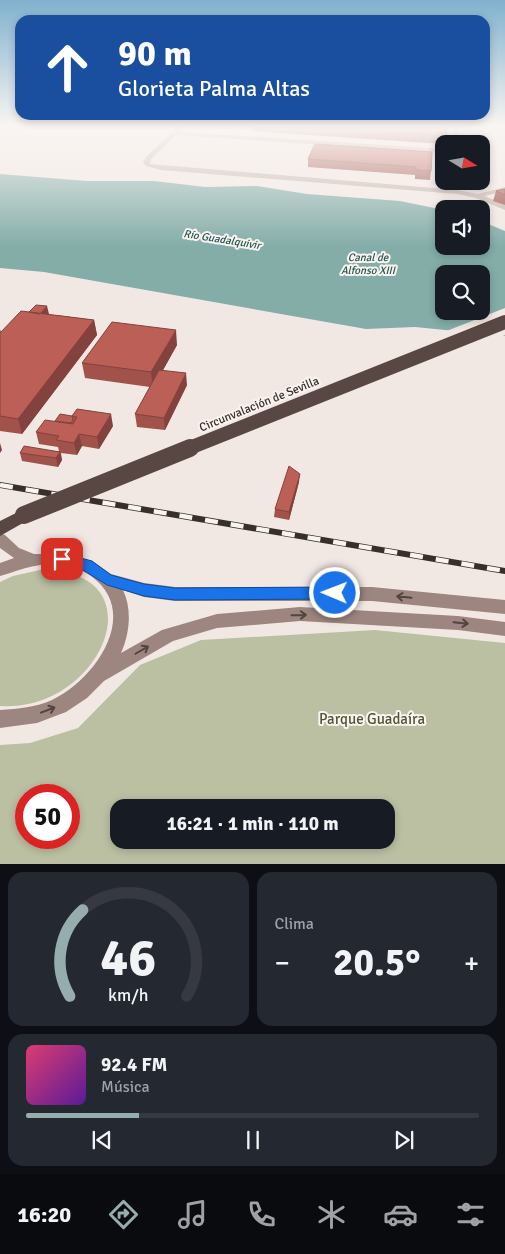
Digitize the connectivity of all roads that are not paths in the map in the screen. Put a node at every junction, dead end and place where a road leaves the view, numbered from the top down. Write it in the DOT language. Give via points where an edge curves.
graph roads {
  1 [pos="154,166"];
  2 [pos="505,189"];
  3 [pos="457,192"];
  4 [pos="478,196"];
  5 [pos="505,208"];
  6 [pos="505,322"];
  7 [pos="24,515"];
  8 [pos="0,520"];
  9 [pos="0,529"];
  10 [pos="0,539"];
  11 [pos="33,560"];
  12 [pos="0,570"];
  13 [pos="107,579"];
  14 [pos="505,607"];
  15 [pos="505,629"];
  16 [pos="100,674"];
  17 [pos="0,719"];
  1 -- 3 [label="street"];
  2 -- 4 [label="street"];
  3 -- 4 [label="street"];
  4 -- 5 [label="street"];
  6 -- 7 [label="highway, Circunvalación de Sevilla, bridge"];
  7 -- 8 [label="highway, Circunvalación de Sevilla"];
  7 -- 9 [label="highway, Circunvalación de Sevilla"];
  10 -- 11 [label="main road" via="14,552"];
  11 -- 12 [label="main road"];
  11 -- 13 [label="main road" via="75,561 98,571"];
  14 -- 13 [label="main road, one-way" via="372,594 175,594 144,590"];
  13 -- 16 [label="main road" via="116,591 122,622 120,639"];
  16 -- 15 [label="main road, one-way" via="168,635 217,621 300,614 458,623"];
  17 -- 16 [label="main road, one-way" via="31,716 62,704 83,691"];
}
